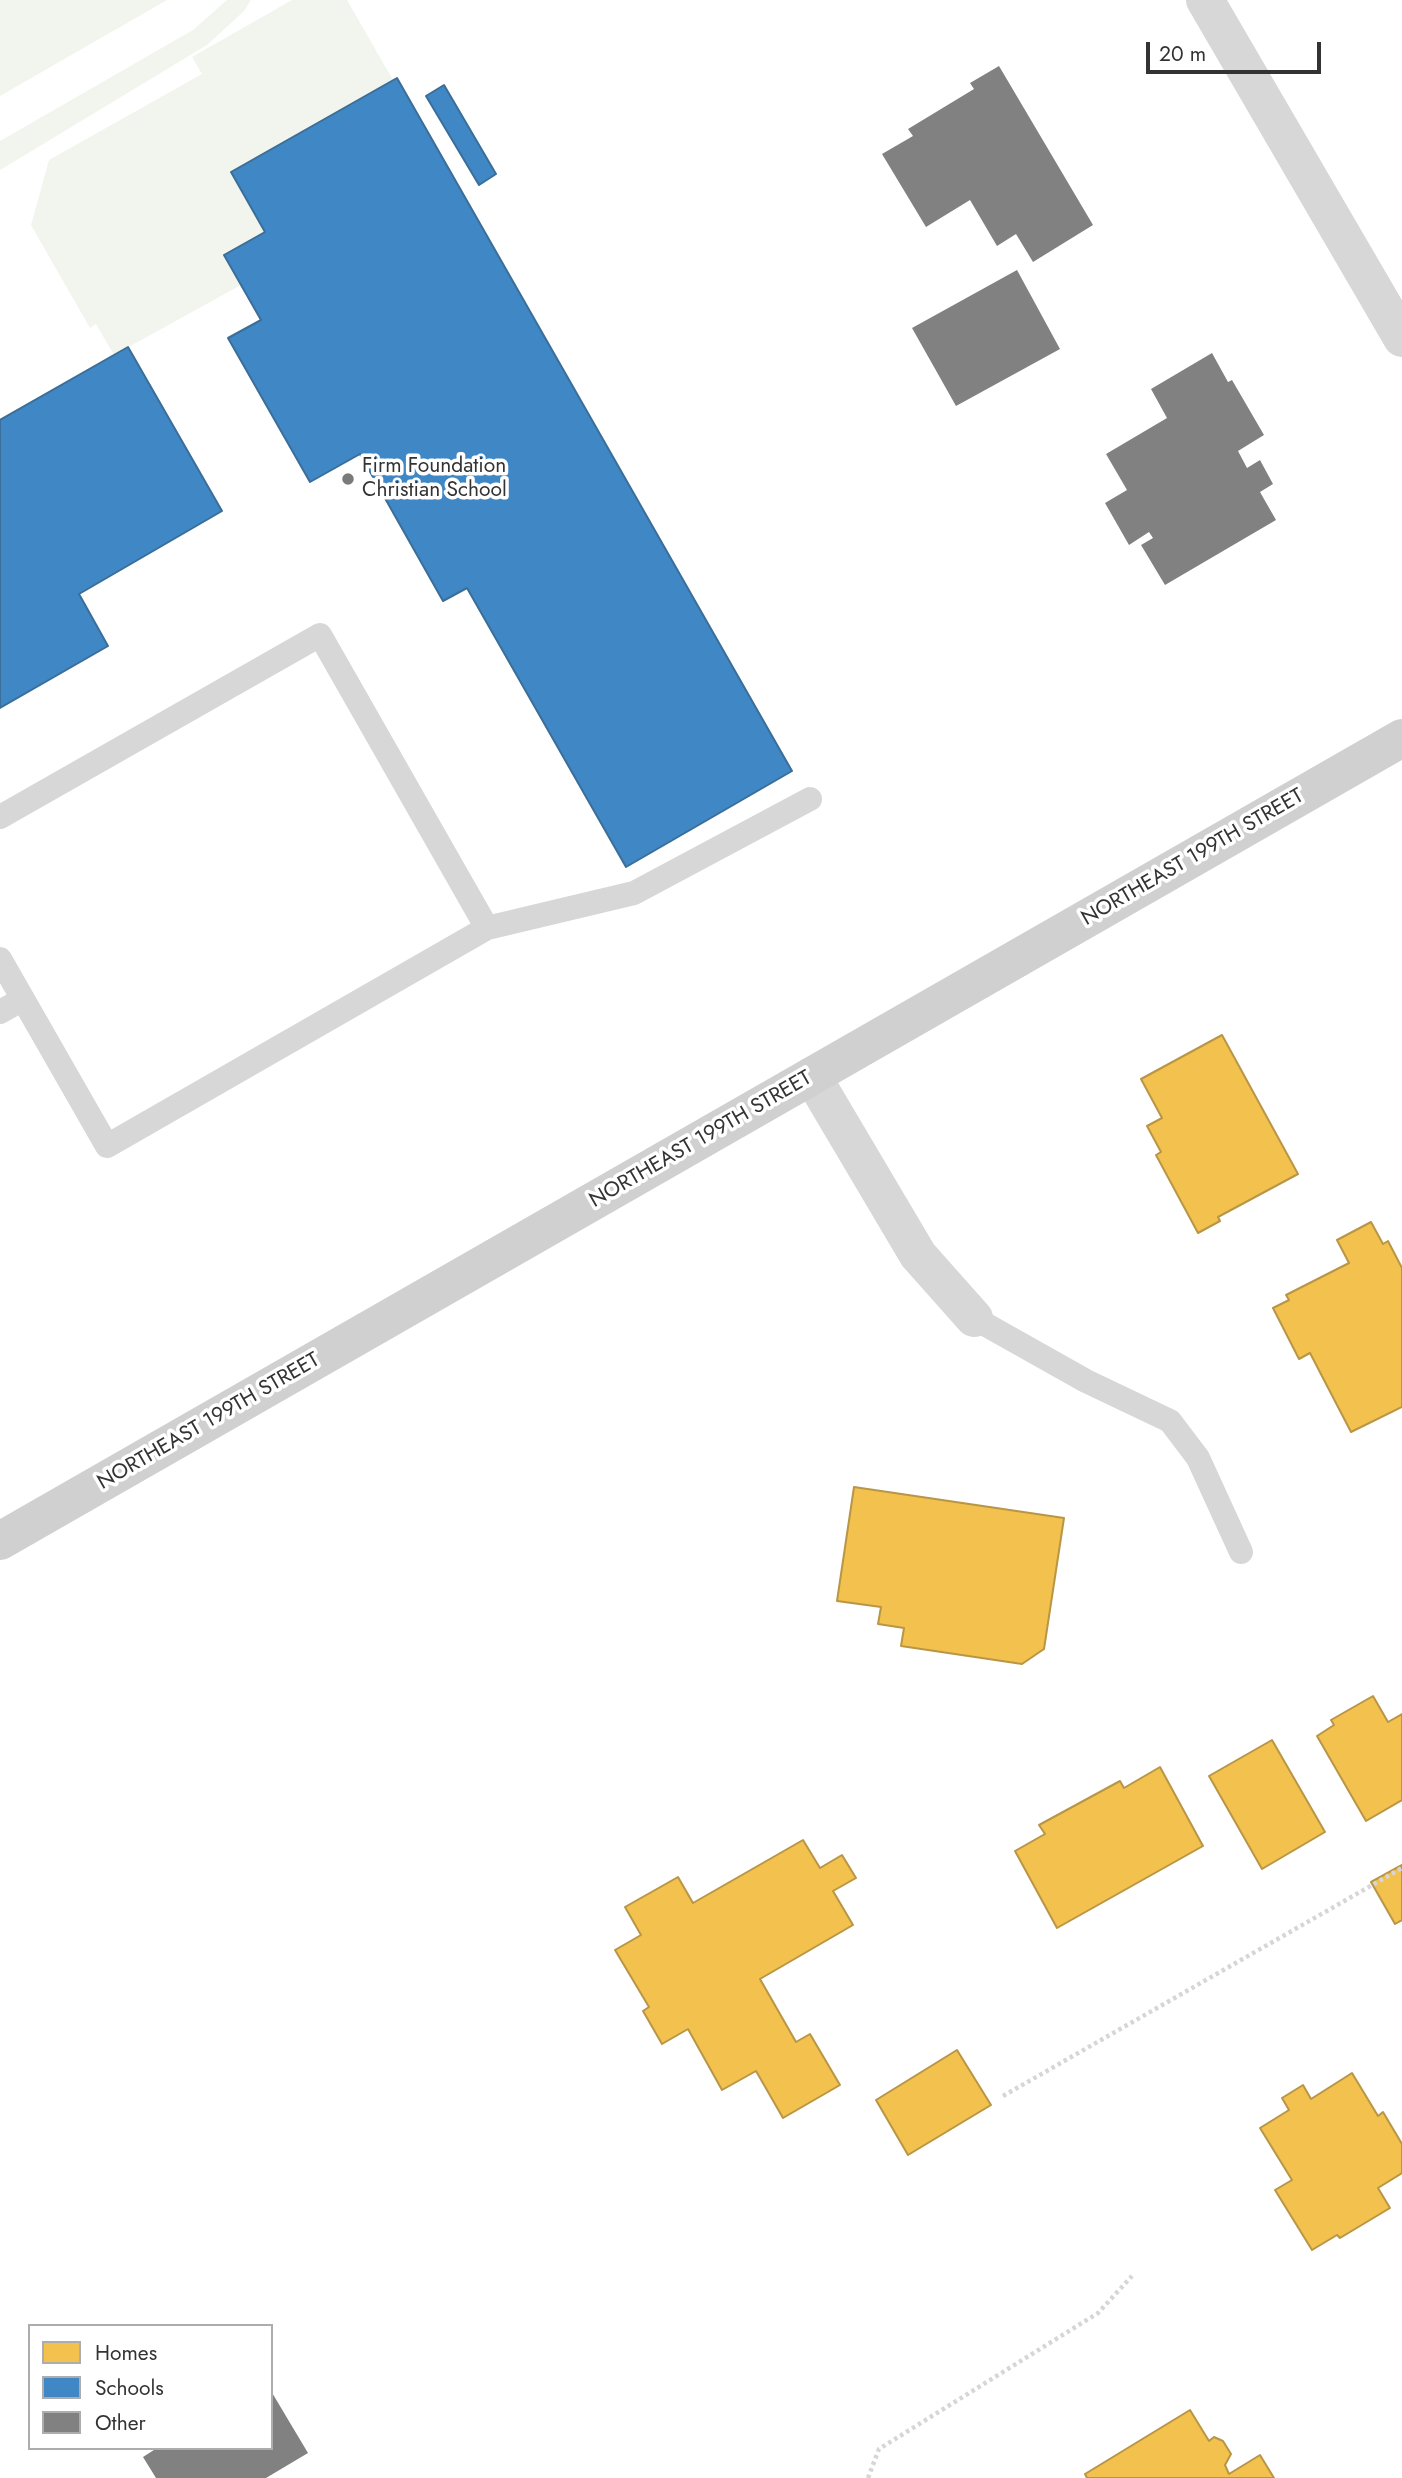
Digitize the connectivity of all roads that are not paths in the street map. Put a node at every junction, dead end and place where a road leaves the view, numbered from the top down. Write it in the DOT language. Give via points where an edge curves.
graph roads {
  1 [pos="1205,0"];
  2 [pos="1402,338"];
  3 [pos="1402,738"];
  4 [pos="810,799"];
  5 [pos="0,817"];
  6 [pos="487,928"];
  7 [pos="0,959"];
  8 [pos="23,999"];
  9 [pos="0,1012"];
  10 [pos="812,1076"];
  11 [pos="974,1318"];
  12 [pos="0,1541"];
  13 [pos="1241,1552"];
  1 -- 2 [label="street"];
  3 -- 10 [label="main road, NORTHEAST 199TH STREET"];
  4 -- 6 [label="lane" via="634,894"];
  5 -- 6 [label="lane" via="320,635"];
  6 -- 8 [label="lane" via="107,1146"];
  7 -- 8 [label="lane"];
  8 -- 9 [label="lane"];
  10 -- 11 [label="street" via="918,1255"];
  10 -- 12 [label="main road, NORTHEAST 199TH STREET"];
  11 -- 13 [label="lane" via="1086,1381 1170,1421 1198,1458"];
}
